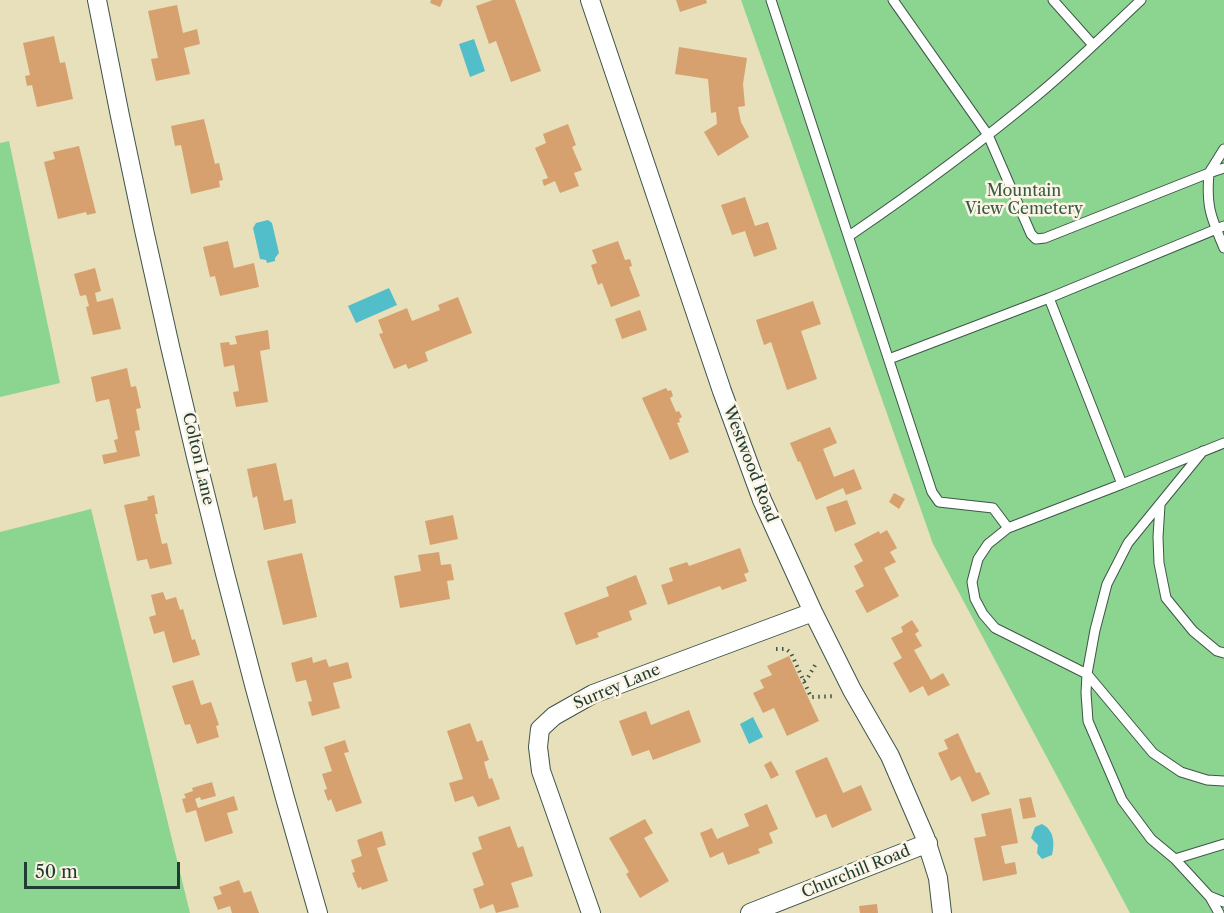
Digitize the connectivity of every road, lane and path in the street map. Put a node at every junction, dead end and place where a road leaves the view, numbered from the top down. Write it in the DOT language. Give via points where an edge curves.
graph roads {
  1 [pos="97,0"];
  2 [pos="590,0"];
  3 [pos="771,0"];
  4 [pos="893,0"];
  5 [pos="1053,0"];
  6 [pos="1141,0"];
  7 [pos="1093,45"];
  8 [pos="988,135"];
  9 [pos="1224,149"];
  10 [pos="1224,168"];
  11 [pos="1209,174"];
  12 [pos="1220,228"];
  13 [pos="849,236"];
  14 [pos="1224,248"];
  15 [pos="1049,298"];
  16 [pos="889,359"];
  17 [pos="1224,442"];
  18 [pos="1203,452"];
  19 [pos="1122,484"];
  20 [pos="1160,505"];
  21 [pos="1008,528"];
  22 [pos="813,612"];
  23 [pos="776,649"];
  24 [pos="1224,653"];
  25 [pos="1087,674"];
  26 [pos="811,697"];
  27 [pos="1224,781"];
  28 [pos="928,843"];
  29 [pos="1224,844"];
  30 [pos="1175,859"];
  31 [pos="1209,896"];
  32 [pos="1224,903"];
  33 [pos="318,913"];
  34 [pos="591,913"];
  35 [pos="750,913"];
  36 [pos="942,913"];
  37 [pos="1219,913"];
  1 -- 33 [label="street, Colton Lane" via="219,550 270,752"];
  2 -- 22 [label="street, Westwood Road" via="722,391 762,500"];
  3 -- 13 [label="lane"];
  4 -- 8 [label="lane"];
  5 -- 7 [label="lane"];
  6 -- 7 [label="lane"];
  7 -- 8 [label="lane"];
  8 -- 11 [label="lane" via="1036,239"];
  8 -- 13 [label="lane"];
  9 -- 11 [label="lane"];
  10 -- 11 [label="lane"];
  11 -- 12 [label="lane" via="1208,208"];
  12 -- 14 [label="lane"];
  12 -- 15 [label="lane"];
  13 -- 16 [label="lane"];
  15 -- 16 [label="lane"];
  15 -- 19 [label="lane"];
  16 -- 21 [label="lane" via="932,492 939,502 993,508"];
  17 -- 18 [label="lane"];
  18 -- 19 [label="lane"];
  18 -- 20 [label="lane"];
  19 -- 21 [label="lane"];
  20 -- 24 [label="lane" via="1159,563 1166,598 1193,631"];
  20 -- 25 [label="lane" via="1128,543 1107,584"];
  21 -- 25 [label="lane" via="988,544 978,559 972,582 983,614 995,628"];
  22 -- 28 [label="street, Westwood Road" via="858,703 890,756"];
  22 -- 34 [label="street, Surrey Lane" via="593,694 554,716 540,729 541,771"];
  23 -- 26 [label="path" via="791,653"];
  25 -- 27 [label="lane" via="1153,753 1181,772"];
  25 -- 30 [label="lane" via="1088,721 1122,800 1151,839"];
  28 -- 35 [label="street, Churchill Road"];
  28 -- 36 [label="street, Westwood Road"];
  29 -- 30 [label="lane"];
  30 -- 31 [label="lane"];
  31 -- 32 [label="lane"];
  31 -- 37 [label="lane"];
}
